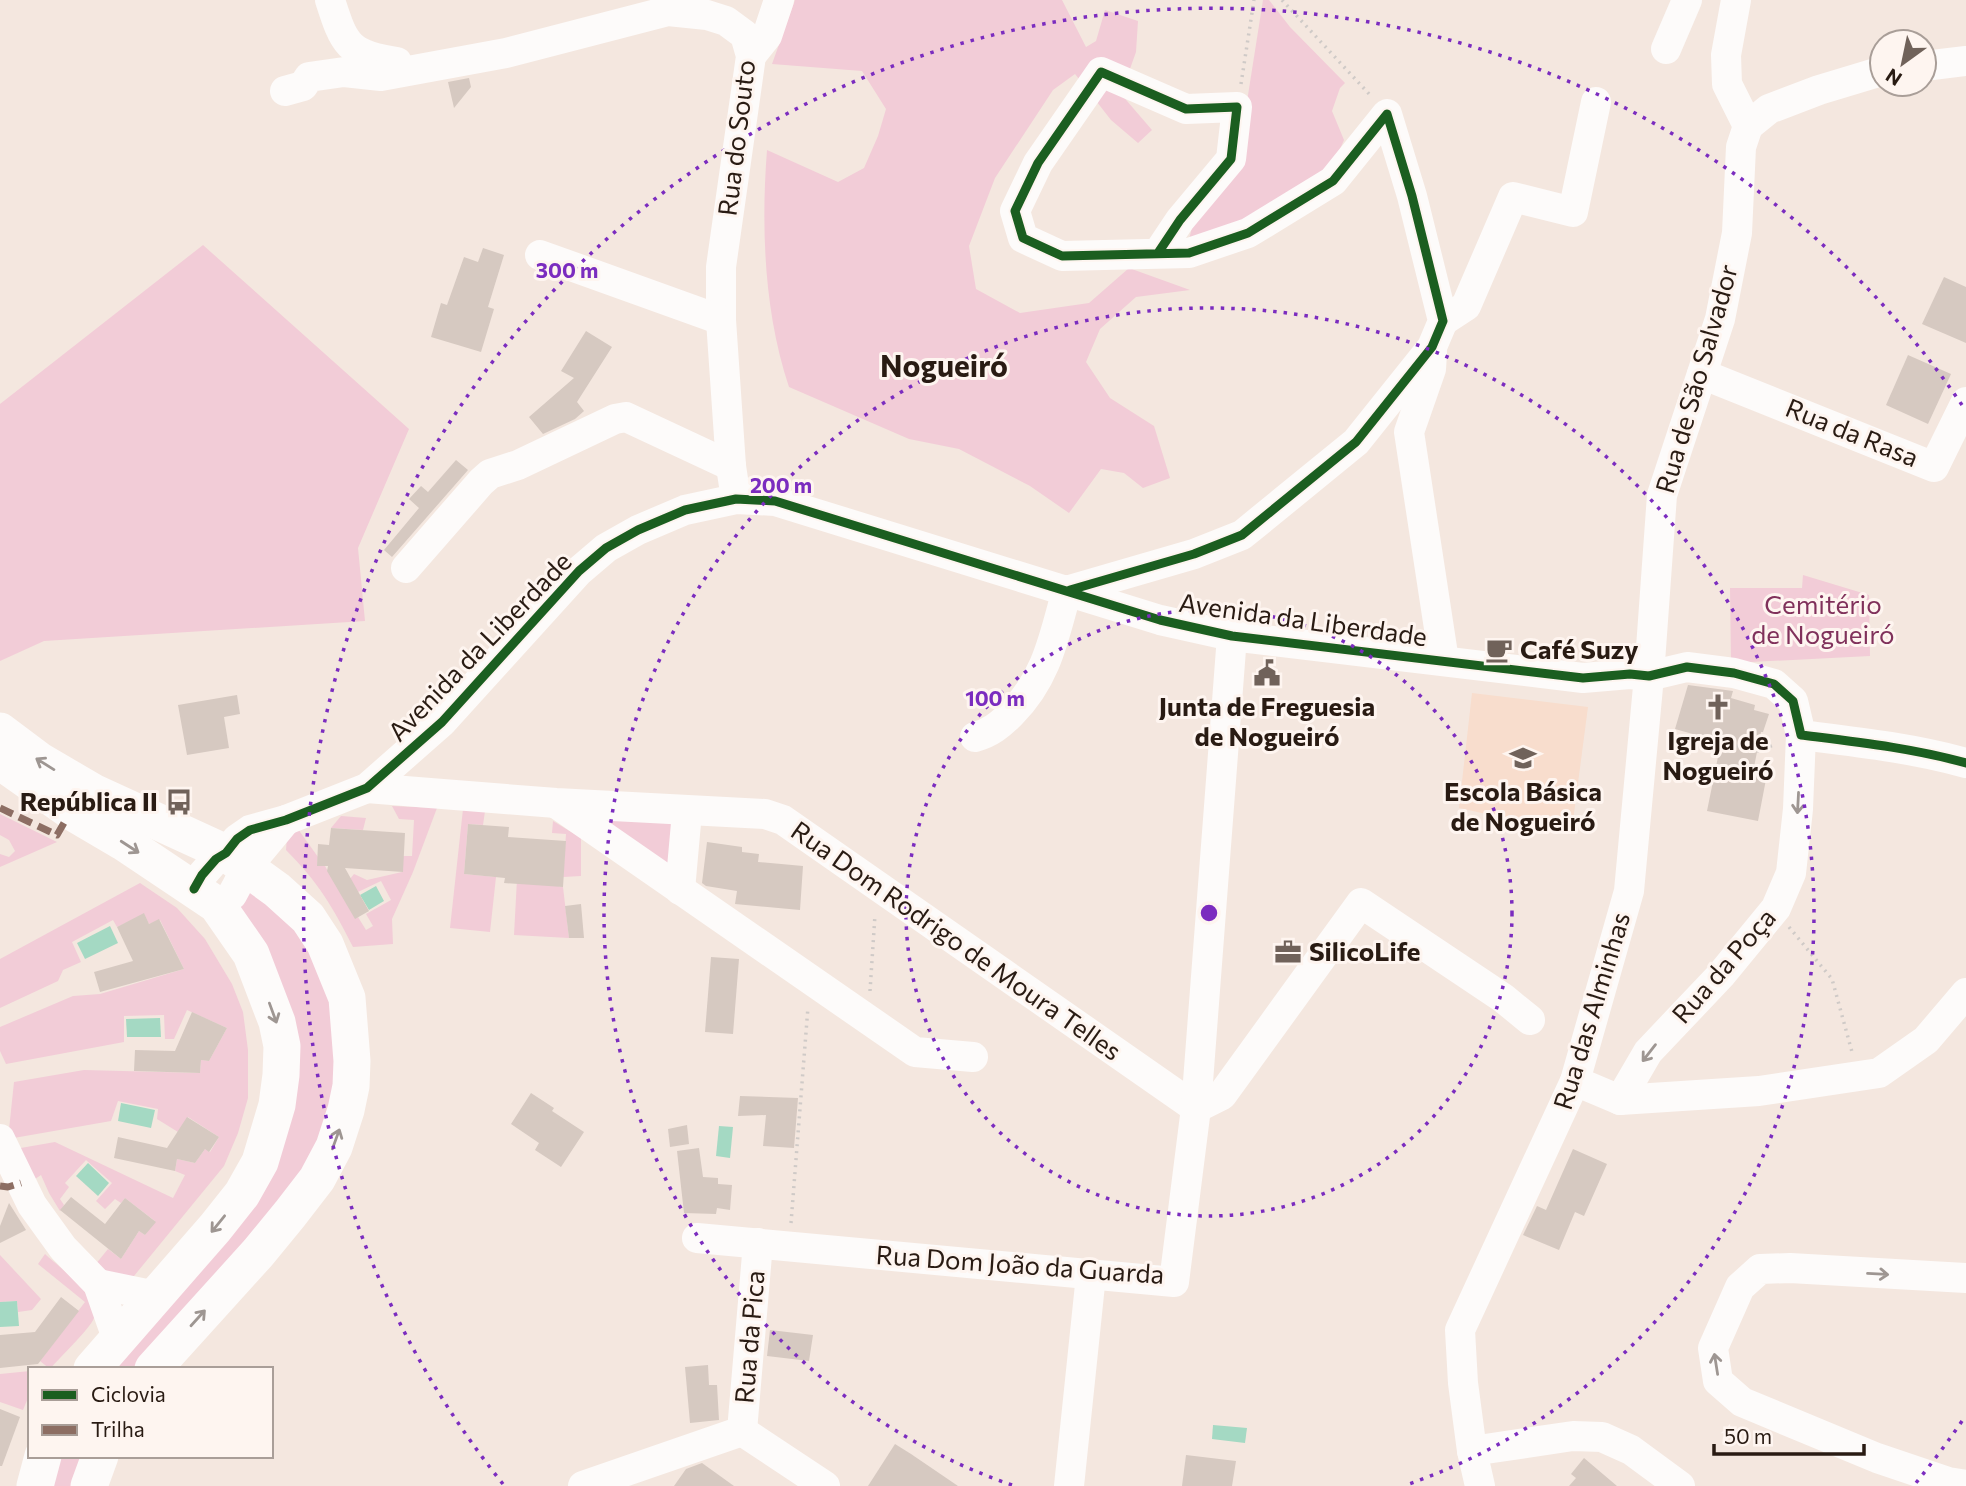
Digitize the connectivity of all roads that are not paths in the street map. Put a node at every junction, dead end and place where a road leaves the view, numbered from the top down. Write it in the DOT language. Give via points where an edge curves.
graph roads {
  1 [pos="330,0"];
  2 [pos="779,0"];
  3 [pos="1687,0"];
  4 [pos="1736,0"];
  5 [pos="1666,49"];
  6 [pos="751,56"];
  7 [pos="1966,61"];
  8 [pos="1938,64"];
  9 [pos="427,67"];
  10 [pos="1868,75"];
  11 [pos="285,91"];
  12 [pos="1596,102"];
  13 [pos="1758,117"];
  14 [pos="1158,253"];
  15 [pos="540,256"];
  16 [pos="722,320"];
  17 [pos="1438,334"];
  18 [pos="1702,374"];
  19 [pos="1966,402"];
  20 [pos="731,466"];
  21 [pos="736,499"];
  22 [pos="406,568"];
  23 [pos="1069,590"];
  24 [pos="1232,636"];
  25 [pos="1444,661"];
  26 [pos="1649,676"];
  27 [pos="0,731"];
  28 [pos="1801,735"];
  29 [pos="975,737"];
  30 [pos="0,762"];
  31 [pos="1966,763"];
  32 [pos="367,788"];
  33 [pos="556,803"];
  34 [pos="687,812"];
  35 [pos="257,845"];
  36 [pos="680,890"];
  37 [pos="206,897"];
  38 [pos="1966,993"];
  39 [pos="1530,1020"];
  40 [pos="973,1057"];
  41 [pos="1575,1081"];
  42 [pos="1620,1100"];
  43 [pos="1196,1108"];
  44 [pos="0,1139"];
  45 [pos="697,1238"];
  46 [pos="758,1243"];
  47 [pos="1091,1275"];
  48 [pos="1966,1278"];
  49 [pos="98,1284"];
  50 [pos="156,1296"];
  51 [pos="117,1338"];
  52 [pos="94,1367"];
  53 [pos="155,1367"];
  54 [pos="742,1431"];
  55 [pos="1472,1451"];
  56 [pos="42,1458"];
  57 [pos="99,1458"];
  58 [pos="1966,1485"];
  59 [pos="35,1486"];
  60 [pos="89,1486"];
  61 [pos="583,1486"];
  62 [pos="825,1486"];
  63 [pos="1069,1486"];
  64 [pos="1480,1486"];
  65 [pos="1680,1486"];
  1 -- 9 [label="street, Rua do Souto" via="347,43 358,53"];
  2 -- 6 [label="street" via="766,36"];
  3 -- 5 [label="street"];
  4 -- 13 [label="street" via="1726,55"];
  6 -- 9 [label="street, Rua do Souto" via="745,35 726,21 668,11 506,53"];
  6 -- 16 [label="street, Rua do Souto" via="721,267"];
  7 -- 8 [label="street"];
  9 -- 11 [label="street, Rua do Souto" via="381,76 344,72 309,77 303,86"];
  10 -- 13 [label="street" via="1819,90"];
  12 -- 17 [label="street" via="1573,212 1513,197 1466,306"];
  13 -- 18 [label="street, Rua de São Salvador" via="1741,147 1737,233 1720,319"];
  14 -- 14 [label="street" via="1062,256 1023,238 1015,211 1038,163 1101,72 1186,109 1237,107 1231,159"];
  14 -- 17 [label="street" via="1189,253 1248,233 1333,181 1387,114 1412,197"];
  15 -- 16 [label="street"];
  16 -- 20 [label="street, Rua do Souto"];
  17 -- 23 [label="street" via="1356,442 1242,535 1194,554"];
  17 -- 25 [label="street" via="1409,432"];
  18 -- 19 [label="street, Rua da Rasa" via="1934,467"];
  18 -- 26 [label="street, Rua de São Salvador" via="1662,495"];
  20 -- 21 [label="street, Rua do Souto"];
  20 -- 22 [label="street" via="626,417 615,419 490,474"];
  21 -- 23 [label="street, Avenida da Liberdade" via="775,500"];
  21 -- 32 [label="street, Avenida da Liberdade" via="685,510 606,548 579,571 442,722"];
  23 -- 24 [label="street, Avenida da Liberdade" via="1160,620"];
  23 -- 29 [label="street" via="1037,684 993,730"];
  24 -- 25 [label="street, Avenida da Liberdade"];
  24 -- 43 [label="street"];
  25 -- 26 [label="street, Avenida da Liberdade" via="1583,678"];
  26 -- 28 [label="street, Avenida da Liberdade" via="1687,667 1774,684 1793,701"];
  26 -- 41 [label="street, Rua das Alminhas" via="1629,891"];
  35 -- 27 [label="main road, one-way" via="93,792"];
  28 -- 31 [label="street" via="1871,743"];
  28 -- 42 [label="street, Rua da Poça, one-way" via="1791,873 1776,908 1648,1052"];
  30 -- 37 [label="main road, one-way"];
  32 -- 33 [label="street, Rua Dom Rodrigo de Moura Telles"];
  32 -- 35 [label="street, Avenida da Liberdade"];
  33 -- 34 [label="street, Rua Dom Rodrigo de Moura Telles"];
  33 -- 36 [label="street"];
  34 -- 36 [label="street"];
  34 -- 43 [label="street, Rua Dom Rodrigo de Moura Telles" via="765,814 783,820"];
  35 -- 37 [label="street" via="232,895"];
  53 -- 35 [label="main road, one-way" via="258,1253 317,1179 334,1147 351,1086 347,998 325,944 308,918 277,890"];
  36 -- 40 [label="street" via="915,1052"];
  37 -- 50 [label="main road, one-way" via="251,954 277,1022 282,1046 277,1105 260,1162 242,1194"];
  38 -- 42 [label="street" via="1926,1040 1879,1073 1759,1091"];
  39 -- 43 [label="street" via="1361,903 1222,1095"];
  41 -- 42 [label="street"];
  41 -- 55 [label="street, Rua das Alminhas" via="1460,1330"];
  43 -- 47 [label="street, Rua Dom João da Guarda" via="1174,1282"];
  44 -- 49 [label="street" via="32,1205 63,1248"];
  45 -- 46 [label="street, Rua Dom João da Guarda"];
  46 -- 47 [label="street, Rua Dom João da Guarda"];
  46 -- 54 [label="street, Rua da Pica"];
  47 -- 63 [label="street"];
  58 -- 48 [label="street, one-way" via="1877,1458 1742,1402 1718,1381 1713,1348 1740,1287 1760,1269"];
  49 -- 50 [label="street"];
  49 -- 51 [label="street"];
  50 -- 51 [label="main road"];
  51 -- 52 [label="main road"];
  54 -- 61 [label="street, Rua da Pica"];
  54 -- 62 [label="street"];
  55 -- 64 [label="street, Rua das Alminhas"];
  55 -- 65 [label="street" via="1573,1436 1602,1437 1631,1450"];
  56 -- 59 [label="main road"];
  57 -- 60 [label="main road"];
}
